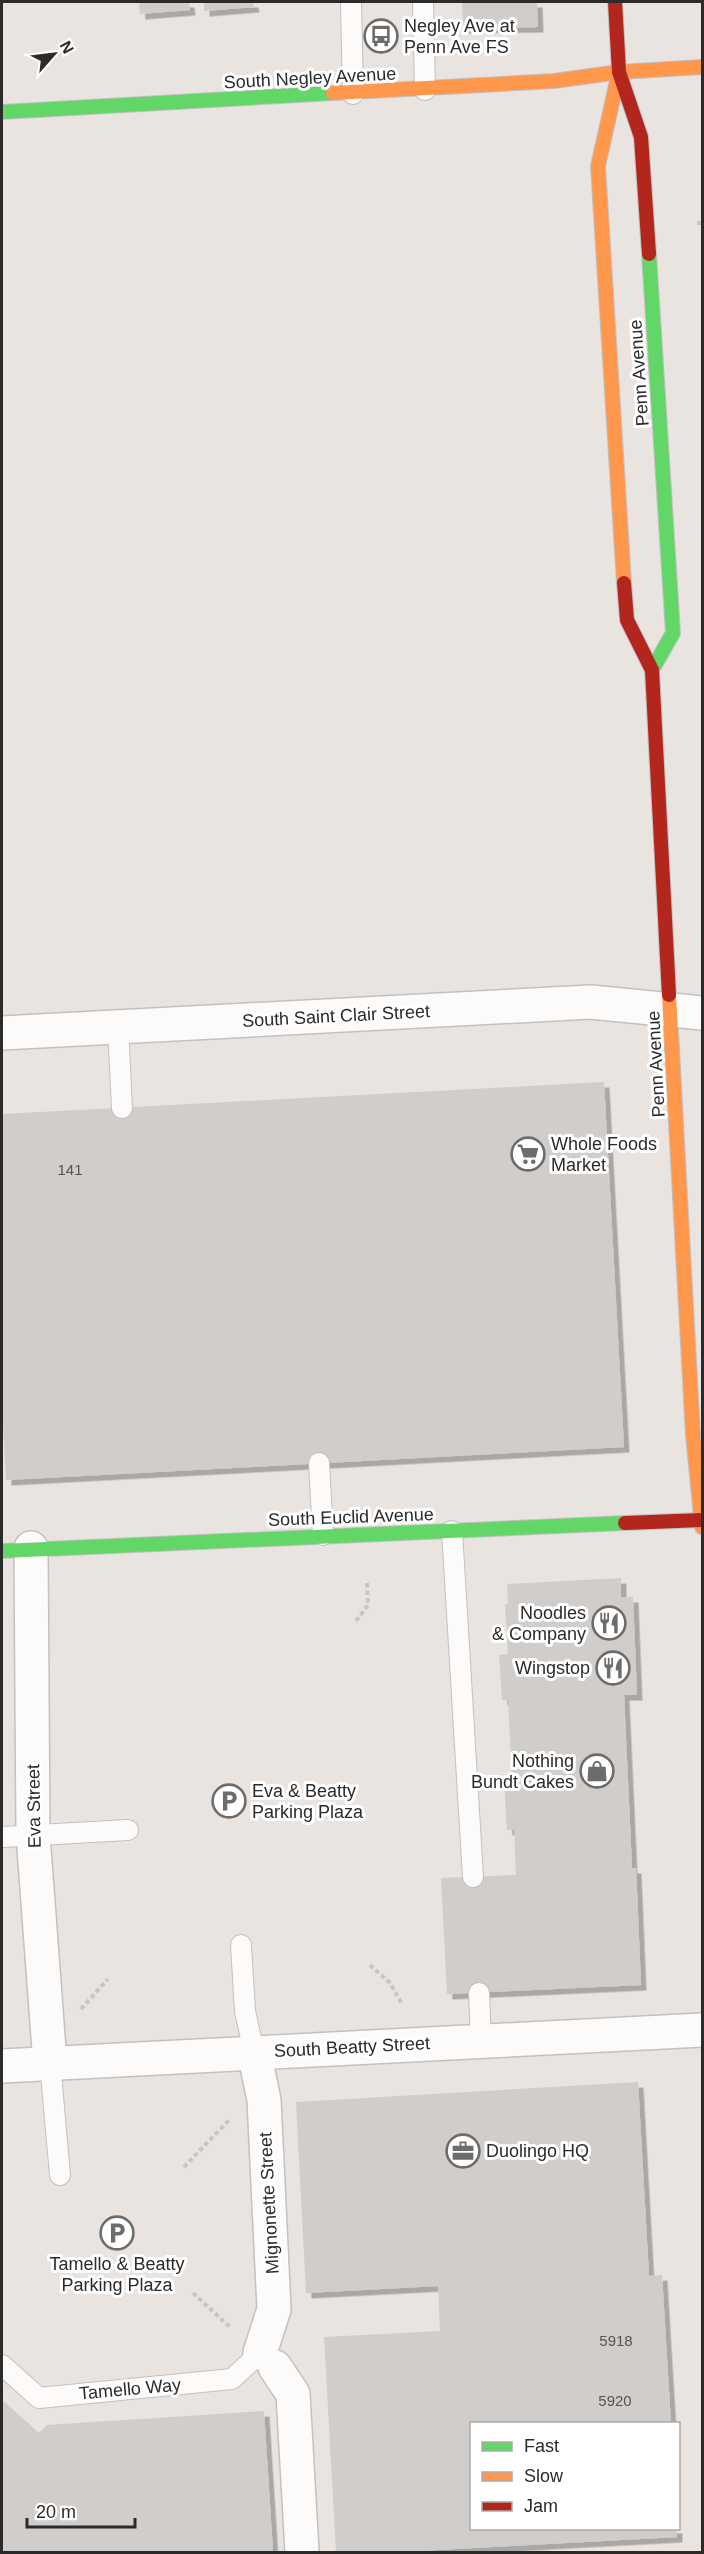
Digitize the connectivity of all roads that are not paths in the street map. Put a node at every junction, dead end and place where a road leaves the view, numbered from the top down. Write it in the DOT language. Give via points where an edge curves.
graph roads {
  1 [pos="351,2"];
  2 [pos="423,2"];
  3 [pos="615,2"];
  4 [pos="702,67"];
  5 [pos="620,72"];
  6 [pos="424,90"];
  7 [pos="353,94"];
  8 [pos="2,112"];
  9 [pos="652,670"];
  10 [pos="687,1011"];
  11 [pos="118,1027"];
  12 [pos="2,1033"];
  13 [pos="122,1108"];
  14 [pos="319,1463"];
  15 [pos="702,1520"];
  16 [pos="702,1527"];
  17 [pos="452,1531"];
  18 [pos="323,1535"];
  19 [pos="16,1550"];
  20 [pos="128,1830"];
  21 [pos="17,1836"];
  22 [pos="473,1876"];
  23 [pos="241,1945"];
  24 [pos="479,1993"];
  25 [pos="702,2030"];
  26 [pos="481,2040"];
  27 [pos="254,2052"];
  28 [pos="50,2063"];
  29 [pos="2,2066"];
  30 [pos="60,2175"];
  31 [pos="257,2351"];
  32 [pos="2,2365"];
  33 [pos="302,2553"];
  1 -- 7 [label="lane"];
  2 -- 6 [label="lane"];
  3 -- 5 [label="main road, Penn Avenue"];
  4 -- 5 [label="main road, South Negley Avenue"];
  5 -- 6 [label="main road, South Negley Avenue"];
  5 -- 9 [label="main road, Penn Avenue" via="598,178 627,620"];
  5 -- 9 [label="main road, Penn Avenue" via="641,137 673,633"];
  6 -- 7 [label="main road, South Negley Avenue"];
  7 -- 8 [label="main road, South Negley Avenue"];
  9 -- 10 [label="main road, Penn Avenue"];
  10 -- 11 [label="street, South Saint Clair Street" via="591,1002"];
  10 -- 15 [label="main road, Penn Avenue" via="693,1434"];
  11 -- 12 [label="street, South Saint Clair Street"];
  11 -- 13 [label="lane"];
  14 -- 18 [label="lane"];
  15 -- 16 [label="main road, Penn Avenue"];
  15 -- 17 [label="main road, South Euclid Avenue"];
  17 -- 18 [label="main road, South Euclid Avenue"];
  17 -- 22 [label="lane"];
  18 -- 19 [label="main road, South Euclid Avenue"];
  19 -- 21 [label="street, Eva Street"];
  20 -- 21 [label="lane"];
  21 -- 28 [label="street, Eva Street"];
  23 -- 27 [label="lane" via="245,2011"];
  24 -- 26 [label="lane"];
  25 -- 26 [label="street, South Beatty Street"];
  26 -- 27 [label="street, South Beatty Street"];
  27 -- 28 [label="street, South Beatty Street"];
  27 -- 31 [label="street, Mignonette Street" via="264,2100 274,2309"];
  28 -- 29 [label="street, South Beatty Street"];
  28 -- 30 [label="lane"];
  31 -- 32 [label="lane, Tamello Way" via="232,2379 39,2398"];
  31 -- 33 [label="street" via="293,2394"];
}
